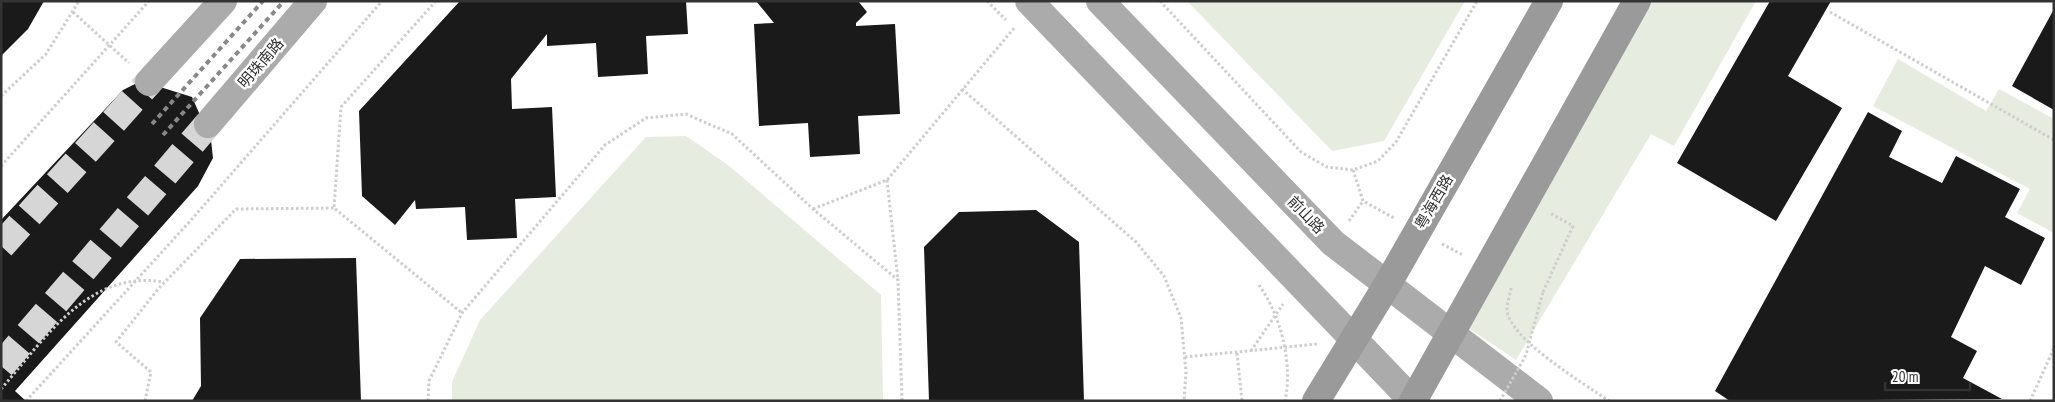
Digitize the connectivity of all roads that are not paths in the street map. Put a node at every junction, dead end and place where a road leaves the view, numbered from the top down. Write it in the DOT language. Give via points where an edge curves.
graph roads {
  1 [pos="223,1"];
  2 [pos="313,1"];
  3 [pos="1100,1"];
  4 [pos="1549,1"];
  5 [pos="1637,1"];
  6 [pos="1031,3"];
  7 [pos="149,82"];
  8 [pos="208,124"];
  9 [pos="1388,285"];
  10 [pos="1451,333"];
  11 [pos="1353,341"];
  12 [pos="1316,401"];
  13 [pos="1413,401"];
  14 [pos="1539,401"];
  1 -- 7 [label="main road"];
  2 -- 8 [label="main road, 明珠南路"];
  3 -- 9 [label="main road, 前山路" via="1333,243"];
  4 -- 9 [label="highway, 粤海西路"];
  5 -- 10 [label="highway"];
  6 -- 11 [label="main road"];
  9 -- 10 [label="main road, 前山路"];
  9 -- 11 [label="highway, 粤海西路"];
  10 -- 13 [label="highway"];
  10 -- 14 [label="main road, 前山路"];
  11 -- 12 [label="highway, 粤海西路"];
  11 -- 13 [label="main road"];
}
